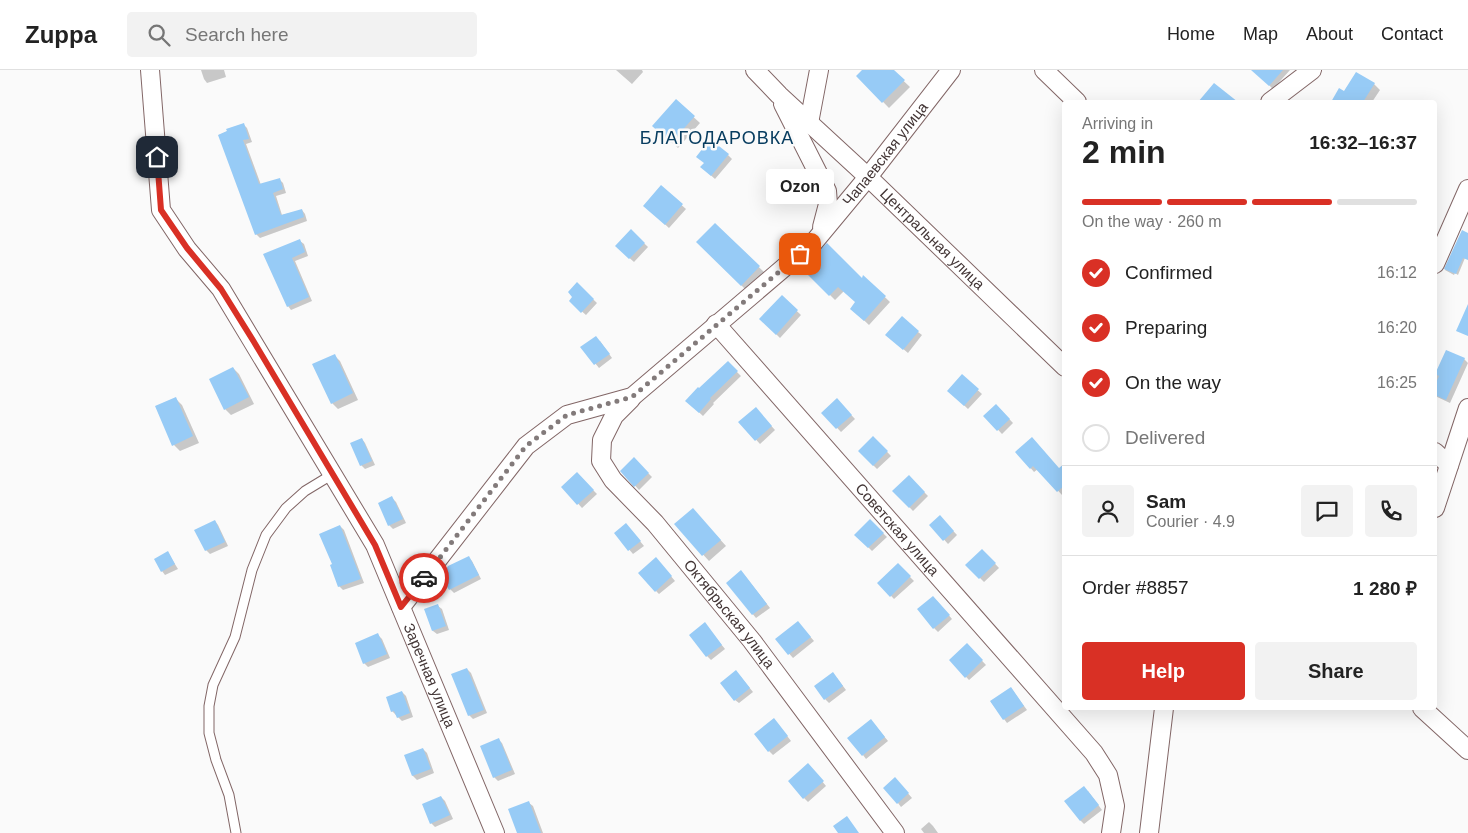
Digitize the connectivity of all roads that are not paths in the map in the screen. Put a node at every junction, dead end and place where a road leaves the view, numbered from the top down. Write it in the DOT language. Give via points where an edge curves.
graph roads {
  1 [pos="150,70"];
  2 [pos="755,70"];
  3 [pos="820,70"];
  4 [pos="951,70"];
  5 [pos="1044,70"];
  6 [pos="1312,70"];
  7 [pos="778,95"];
  8 [pos="1074,100"];
  9 [pos="1273,100"];
  10 [pos="810,123"];
  11 [pos="868,176"];
  12 [pos="1468,189"];
  13 [pos="814,242"];
  14 [pos="1437,259"];
  15 [pos="716,324"];
  16 [pos="1062,364"];
  17 [pos="632,397"];
  18 [pos="1468,408"];
  19 [pos="1437,454"];
  20 [pos="1449,465"];
  21 [pos="333,474"];
  22 [pos="1437,502"];
  23 [pos="401,607"];
  24 [pos="1164,710"];
  25 [pos="1424,710"];
  26 [pos="1468,750"];
  27 [pos="236,833"];
  28 [pos="495,833"];
  29 [pos="895,833"];
  30 [pos="1111,833"];
  31 [pos="1149,833"];
  1 -- 21 [label="street, Заречная улица" via="161,210 221,289"];
  2 -- 7 [label="street, Центральная улица"];
  3 -- 10 [label="street"];
  4 -- 11 [label="street, Чапаевская улица"];
  5 -- 8 [label="street"];
  6 -- 9 [label="street"];
  7 -- 10 [label="street, Центральная улица"];
  7 -- 13 [label="street" via="827,191 825,220"];
  10 -- 11 [label="street, Центральная улица"];
  11 -- 13 [label="street, Чапаевская улица"];
  11 -- 16 [label="street, Центральная улица"];
  12 -- 14 [label="street"];
  13 -- 15 [label="street, Чапаевская улица"];
  15 -- 17 [label="street, Чапаевская улица"];
  15 -- 30 [label="street, Советская улица" via="1094,753 1108,775 1115,806"];
  17 -- 23 [label="street, Чапаевская улица" via="567,415 526,446"];
  17 -- 29 [label="street, Октябрьская улица" via="614,416 602,440 601,461 613,480 655,523 752,640"];
  18 -- 20 [label="street"];
  19 -- 20 [label="street"];
  20 -- 22 [label="street"];
  21 -- 23 [label="street, Заречная улица" via="375,545"];
  21 -- 27 [label="lane" via="304,490 266,535 252,570 235,638 213,685 209,733 229,795"];
  23 -- 28 [label="street, Заречная улица"];
  24 -- 31 [label="street"];
  25 -- 26 [label="street"];
}
